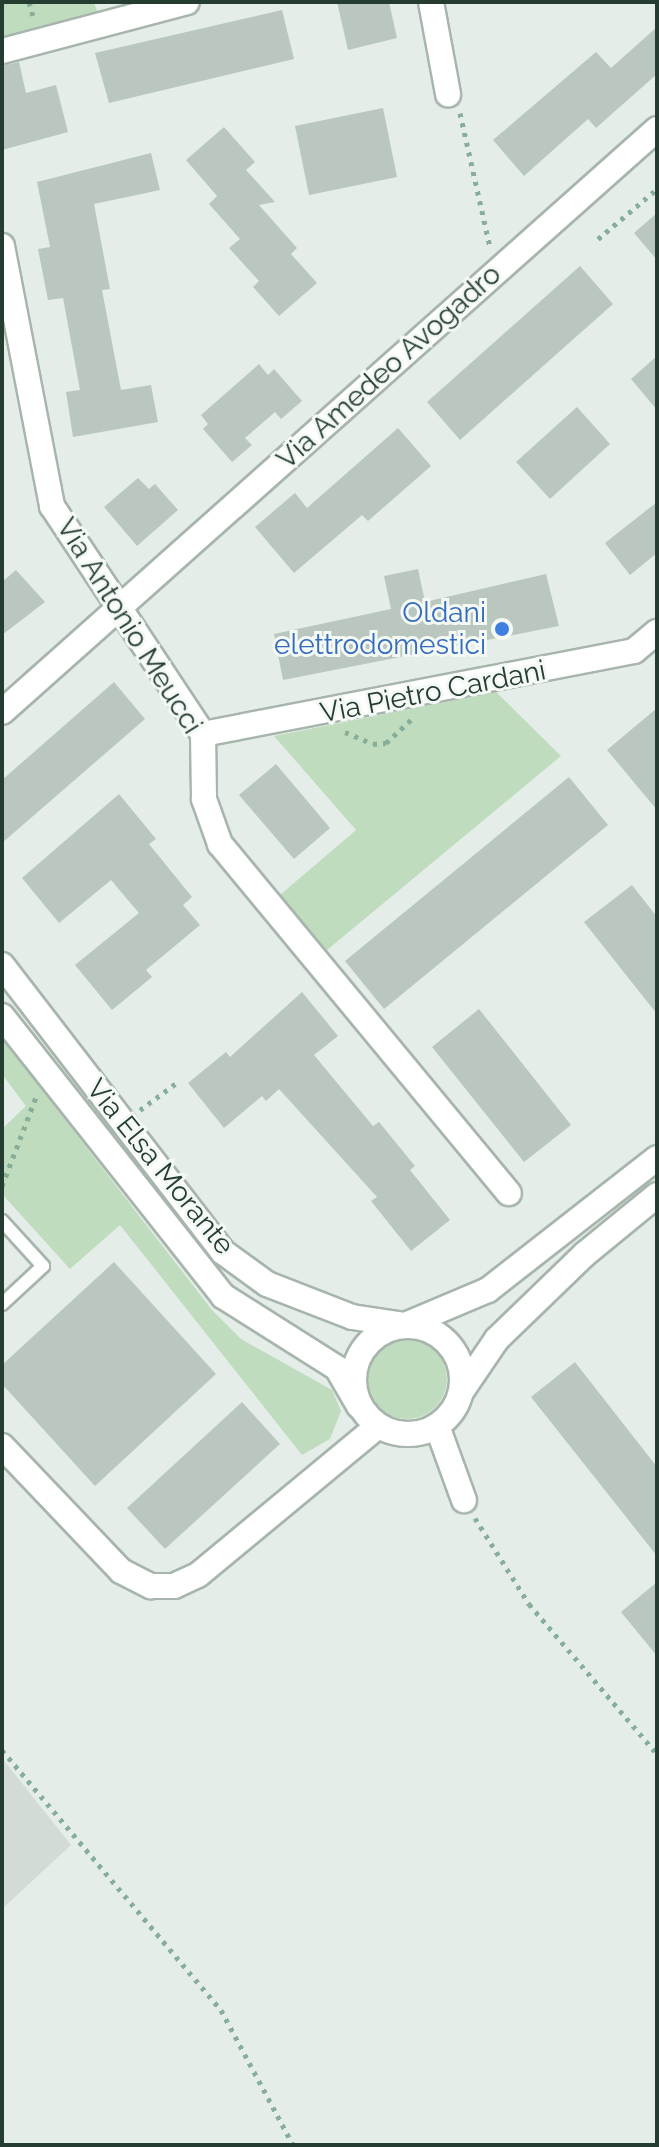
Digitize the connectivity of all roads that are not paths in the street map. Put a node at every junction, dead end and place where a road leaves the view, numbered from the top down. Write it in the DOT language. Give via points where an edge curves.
graph roads {
  1 [pos="187,2"];
  2 [pos="431,2"];
  3 [pos="2,51"];
  4 [pos="448,94"];
  5 [pos="657,129"];
  6 [pos="2,246"];
  7 [pos="122,607"];
  8 [pos="657,632"];
  9 [pos="2,712"];
  10 [pos="203,734"];
  11 [pos="2,965"];
  12 [pos="2,1016"];
  13 [pos="65,1047"];
  14 [pos="45,1074"];
  15 [pos="657,1158"];
  16 [pos="509,1193"];
  17 [pos="657,1195"];
  18 [pos="2,1221"];
  19 [pos="2,1304"];
  20 [pos="405,1325"];
  21 [pos="461,1392"];
  22 [pos="359,1406"];
  23 [pos="378,1426"];
  24 [pos="437,1426"];
  25 [pos="2,1446"];
  26 [pos="464,1500"];
  1 -- 3 [label="street"];
  2 -- 4 [label="street"];
  5 -- 7 [label="street, Via Amedeo Avogadro"];
  6 -- 7 [label="street, Via Antonio Meucci" via="52,506"];
  7 -- 9 [label="street, Via Amedeo Avogadro"];
  7 -- 10 [label="street, Via Antonio Meucci"];
  8 -- 10 [label="street, Via Pietro Cardani" via="634,651"];
  10 -- 16 [label="street, Via Antonio Meucci" via="204,799 220,844"];
  11 -- 13 [label="street, Via Elsa Morante"];
  12 -- 14 [label="street, Via Elsa Morante"];
  13 -- 14 [label="street"];
  13 -- 20 [label="street, Via Elsa Morante" via="223,1252 267,1284 352,1317"];
  14 -- 22 [label="street, Via Elsa Morante" via="223,1296 337,1368"];
  15 -- 20 [label="street" via="498,1284"];
  17 -- 21 [label="street" via="585,1254 497,1339"];
  18 -- 19 [label="lane" via="43,1266"];
  20 -- 21 [label="street" via="426,1328 453,1350"];
  20 -- 22 [label="street" via="386,1329 358,1356 353,1373"];
  21 -- 24 [label="street" via="454,1410"];
  22 -- 23 [label="street"];
  23 -- 24 [label="street" via="417,1434"];
  23 -- 25 [label="street" via="198,1575 174,1586 151,1586 121,1571"];
  24 -- 26 [label="street"];
}
